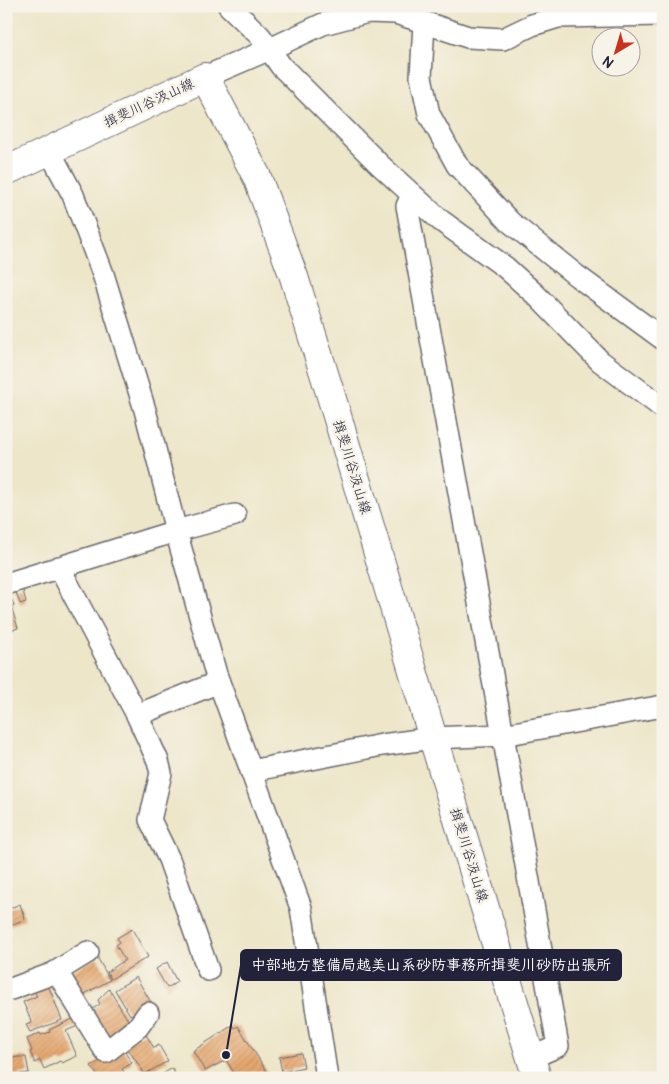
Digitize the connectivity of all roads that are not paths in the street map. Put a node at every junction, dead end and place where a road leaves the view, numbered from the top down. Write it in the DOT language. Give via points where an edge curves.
graph roads {
  1 [pos="229,6"];
  2 [pos="397,10"];
  3 [pos="612,11"];
  4 [pos="662,19"];
  5 [pos="424,24"];
  6 [pos="270,49"];
  7 [pos="205,77"];
  8 [pos="49,150"];
  9 [pos="6,172"];
  10 [pos="412,195"];
  11 [pos="663,339"];
  12 [pos="663,408"];
  13 [pos="235,514"];
  14 [pos="176,531"];
  15 [pos="58,567"];
  16 [pos="6,584"];
  17 [pos="219,682"];
  18 [pos="663,706"];
  19 [pos="137,715"];
  20 [pos="503,735"];
  21 [pos="433,738"];
  22 [pos="251,771"];
  23 [pos="88,952"];
  24 [pos="208,970"];
  25 [pos="57,972"];
  26 [pos="6,989"];
  27 [pos="148,1014"];
  28 [pos="534,1068"];
  29 [pos="321,1077"];
  1 -- 6 [label="street"];
  2 -- 5 [label="street"];
  2 -- 6 [label="street" via="368,12 323,24"];
  3 -- 4 [label="street"];
  3 -- 5 [label="street" via="558,17 503,39 468,37"];
  5 -- 11 [label="street" via="421,77 429,114 457,165 510,222 576,276"];
  6 -- 7 [label="street"];
  6 -- 10 [label="street" via="281,66"];
  7 -- 8 [label="main road, 揖斐川谷汲山線"];
  7 -- 21 [label="main road, 揖斐川谷汲山線" via="257,176 294,277"];
  8 -- 9 [label="main road, 揖斐川谷汲山線"];
  8 -- 14 [label="street" via="72,195 103,274 145,410"];
  10 -- 12 [label="street" via="440,220 505,267 600,361"];
  10 -- 20 [label="street" via="407,206"];
  13 -- 14 [label="street"];
  14 -- 15 [label="street"];
  14 -- 17 [label="street"];
  15 -- 16 [label="street"];
  15 -- 19 [label="street"];
  17 -- 19 [label="street"];
  17 -- 22 [label="street"];
  18 -- 20 [label="street"];
  19 -- 24 [label="street" via="161,773 150,820 169,859"];
  20 -- 21 [label="street"];
  20 -- 28 [label="street" via="558,1046"];
  21 -- 22 [label="street"];
  21 -- 28 [label="main road, 揖斐川谷汲山線"];
  22 -- 29 [label="street" via="301,908"];
  23 -- 25 [label="street"];
  25 -- 26 [label="street"];
  25 -- 27 [label="street" via="106,1052 138,1027"];
}
